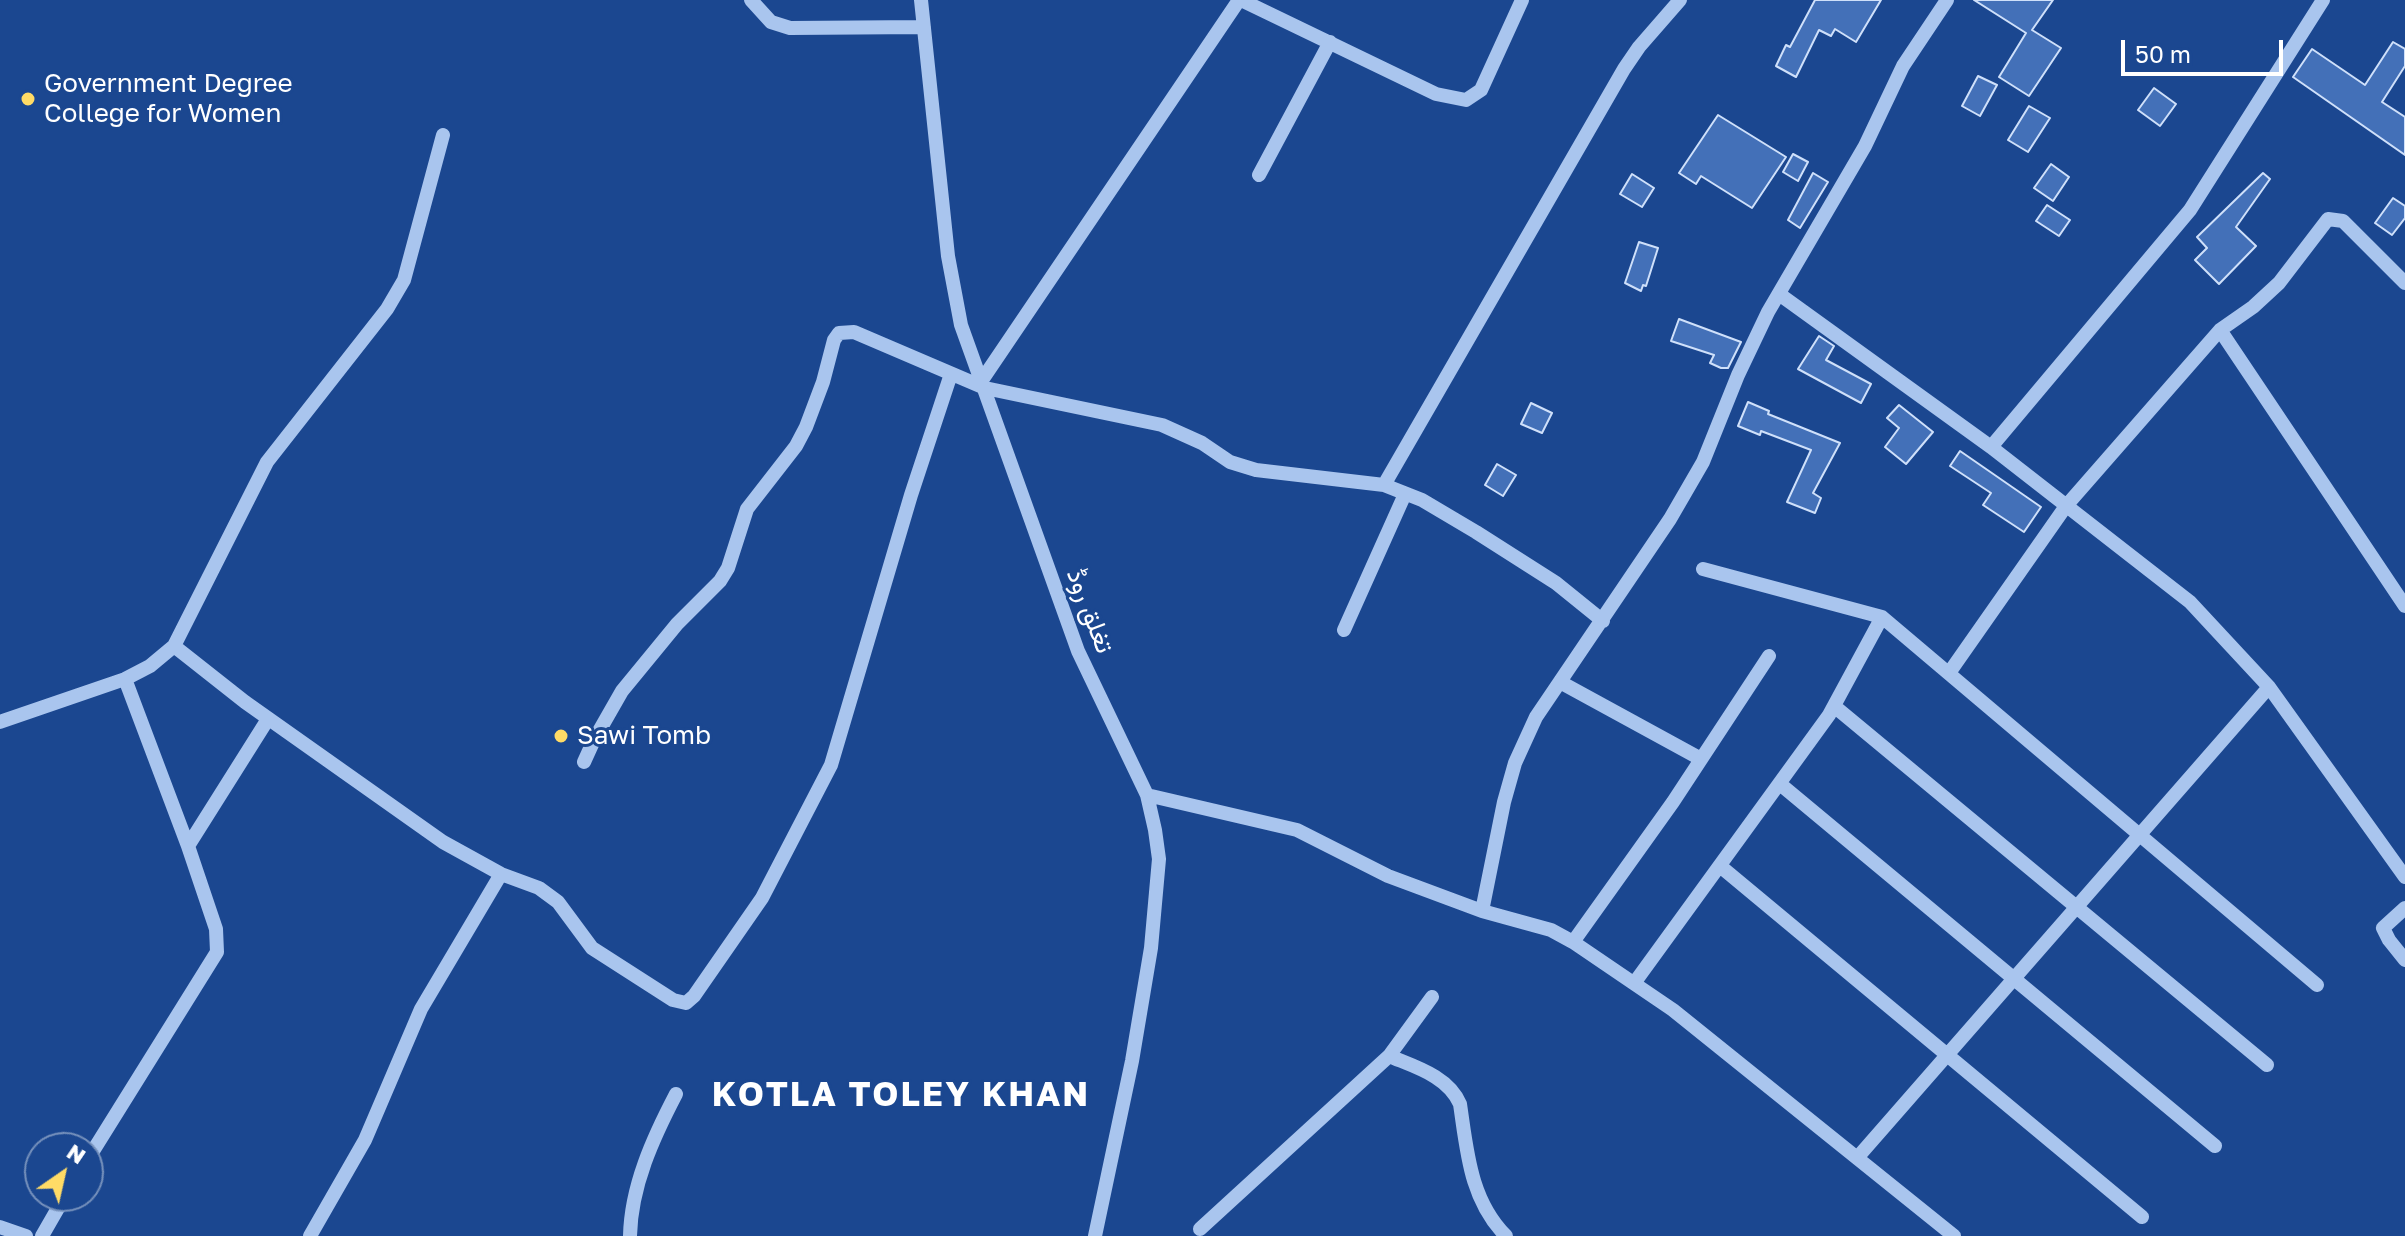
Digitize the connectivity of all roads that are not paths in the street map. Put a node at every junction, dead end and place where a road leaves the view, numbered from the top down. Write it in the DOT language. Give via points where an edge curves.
graph roads {
  1 [pos="751,0"];
  2 [pos="921,0"];
  3 [pos="1240,0"];
  4 [pos="1522,0"];
  5 [pos="1680,0"];
  6 [pos="1947,0"];
  7 [pos="2323,0"];
  8 [pos="924,27"];
  9 [pos="1330,42"];
  10 [pos="443,135"];
  11 [pos="1259,175"];
  12 [pos="2404,281"];
  13 [pos="1779,294"];
  14 [pos="2220,330"];
  15 [pos="951,374"];
  16 [pos="984,384"];
  17 [pos="1991,447"];
  18 [pos="1384,485"];
  19 [pos="1405,494"];
  20 [pos="2066,506"];
  21 [pos="1703,569"];
  22 [pos="2405,606"];
  23 [pos="1882,617"];
  24 [pos="1603,621"];
  25 [pos="1344,630"];
  26 [pos="174,646"];
  27 [pos="1769,656"];
  28 [pos="1949,673"];
  29 [pos="125,679"];
  30 [pos="1560,682"];
  31 [pos="2269,687"];
  32 [pos="1834,706"];
  33 [pos="268,719"];
  34 [pos="0,722"];
  35 [pos="1701,759"];
  36 [pos="584,762"];
  37 [pos="1780,784"];
  38 [pos="1147,795"];
  39 [pos="2140,835"];
  40 [pos="188,846"];
  41 [pos="1720,866"];
  42 [pos="501,874"];
  43 [pos="2405,877"];
  44 [pos="2077,907"];
  45 [pos="2405,908"];
  46 [pos="1482,911"];
  47 [pos="1573,942"];
  48 [pos="2405,960"];
  49 [pos="2014,979"];
  50 [pos="1635,982"];
  51 [pos="2317,985"];
  52 [pos="1432,997"];
  53 [pos="1389,1056"];
  54 [pos="1947,1056"];
  55 [pos="2267,1065"];
  56 [pos="676,1094"];
  57 [pos="104,1133"];
  58 [pos="2215,1146"];
  59 [pos="1857,1158"];
  60 [pos="56,1212"];
  61 [pos="2142,1217"];
  62 [pos="0,1227"];
  63 [pos="1200,1229"];
  64 [pos="26,1236"];
  65 [pos="42,1236"];
  66 [pos="310,1236"];
  67 [pos="630,1236"];
  68 [pos="1095,1236"];
  69 [pos="1506,1236"];
  70 [pos="1954,1236"];
  1 -- 8 [label="street" via="771,22 790,28"];
  2 -- 8 [label="street, تغلق روڈ"];
  3 -- 9 [label="street"];
  3 -- 16 [label="street"];
  4 -- 9 [label="street" via="1481,90 1466,100 1436,94"];
  5 -- 18 [label="street" via="1624,69"];
  6 -- 13 [label="street" via="1903,66 1865,146"];
  7 -- 17 [label="street" via="2190,210"];
  8 -- 16 [label="street, تغلق روڈ" via="948,256 961,325"];
  9 -- 11 [label="street"];
  10 -- 26 [label="street" via="404,280 267,462"];
  12 -- 14 [label="street" via="2343,221 2328,219 2279,283"];
  13 -- 17 [label="street"];
  13 -- 24 [label="street" via="1703,462"];
  14 -- 20 [label="street"];
  14 -- 22 [label="street"];
  15 -- 16 [label="street"];
  15 -- 36 [label="street" via="854,332 839,333 806,427 747,509 728,568 622,691"];
  15 -- 42 [label="street" via="831,765 762,898 694,996 686,1003 673,1000 603,956 558,902 539,888"];
  16 -- 18 [label="street" via="1162,425 1230,462 1256,470"];
  16 -- 38 [label="street, تغلق روڈ" via="1078,651"];
  17 -- 20 [label="street"];
  18 -- 19 [label="street"];
  19 -- 24 [label="street" via="1556,583"];
  19 -- 25 [label="street"];
  20 -- 28 [label="street"];
  20 -- 31 [label="street" via="2190,602"];
  21 -- 23 [label="street"];
  23 -- 28 [label="street"];
  23 -- 32 [label="street"];
  24 -- 30 [label="street"];
  26 -- 29 [label="street"];
  26 -- 33 [label="street"];
  27 -- 35 [label="street"];
  28 -- 39 [label="street"];
  29 -- 34 [label="street"];
  29 -- 40 [label="street"];
  30 -- 35 [label="street"];
  30 -- 46 [label="street" via="1515,763"];
  31 -- 39 [label="street"];
  31 -- 43 [label="street"];
  32 -- 37 [label="street"];
  32 -- 44 [label="street"];
  33 -- 40 [label="street"];
  33 -- 42 [label="street" via="417,825"];
  35 -- 47 [label="street"];
  37 -- 41 [label="street"];
  37 -- 49 [label="street"];
  38 -- 46 [label="street" via="1297,830 1388,876"];
  38 -- 68 [label="street, تغلق روڈ" via="1159,859 1157,902 1132,1061"];
  39 -- 44 [label="street"];
  39 -- 51 [label="street"];
  40 -- 57 [label="street" via="216,929 217,952"];
  41 -- 50 [label="street"];
  41 -- 54 [label="street"];
  42 -- 66 [label="street" via="421,1009 365,1140"];
  44 -- 49 [label="street"];
  44 -- 55 [label="street"];
  45 -- 48 [label="street" via="2383,928"];
  46 -- 47 [label="street" via="1551,930"];
  47 -- 50 [label="street"];
  49 -- 54 [label="street"];
  49 -- 58 [label="street"];
  50 -- 59 [label="street"];
  52 -- 53 [label="street"];
  53 -- 63 [label="street"];
  53 -- 69 [label="street" via="1429,1073 1456,1094 1471,1175 1485,1212"];
  54 -- 59 [label="street"];
  54 -- 61 [label="street"];
  56 -- 67 [label="street" via="638,1183"];
  59 -- 70 [label="street"];
  60 -- 65 [label="street"];
  62 -- 64 [label="street"];
}
